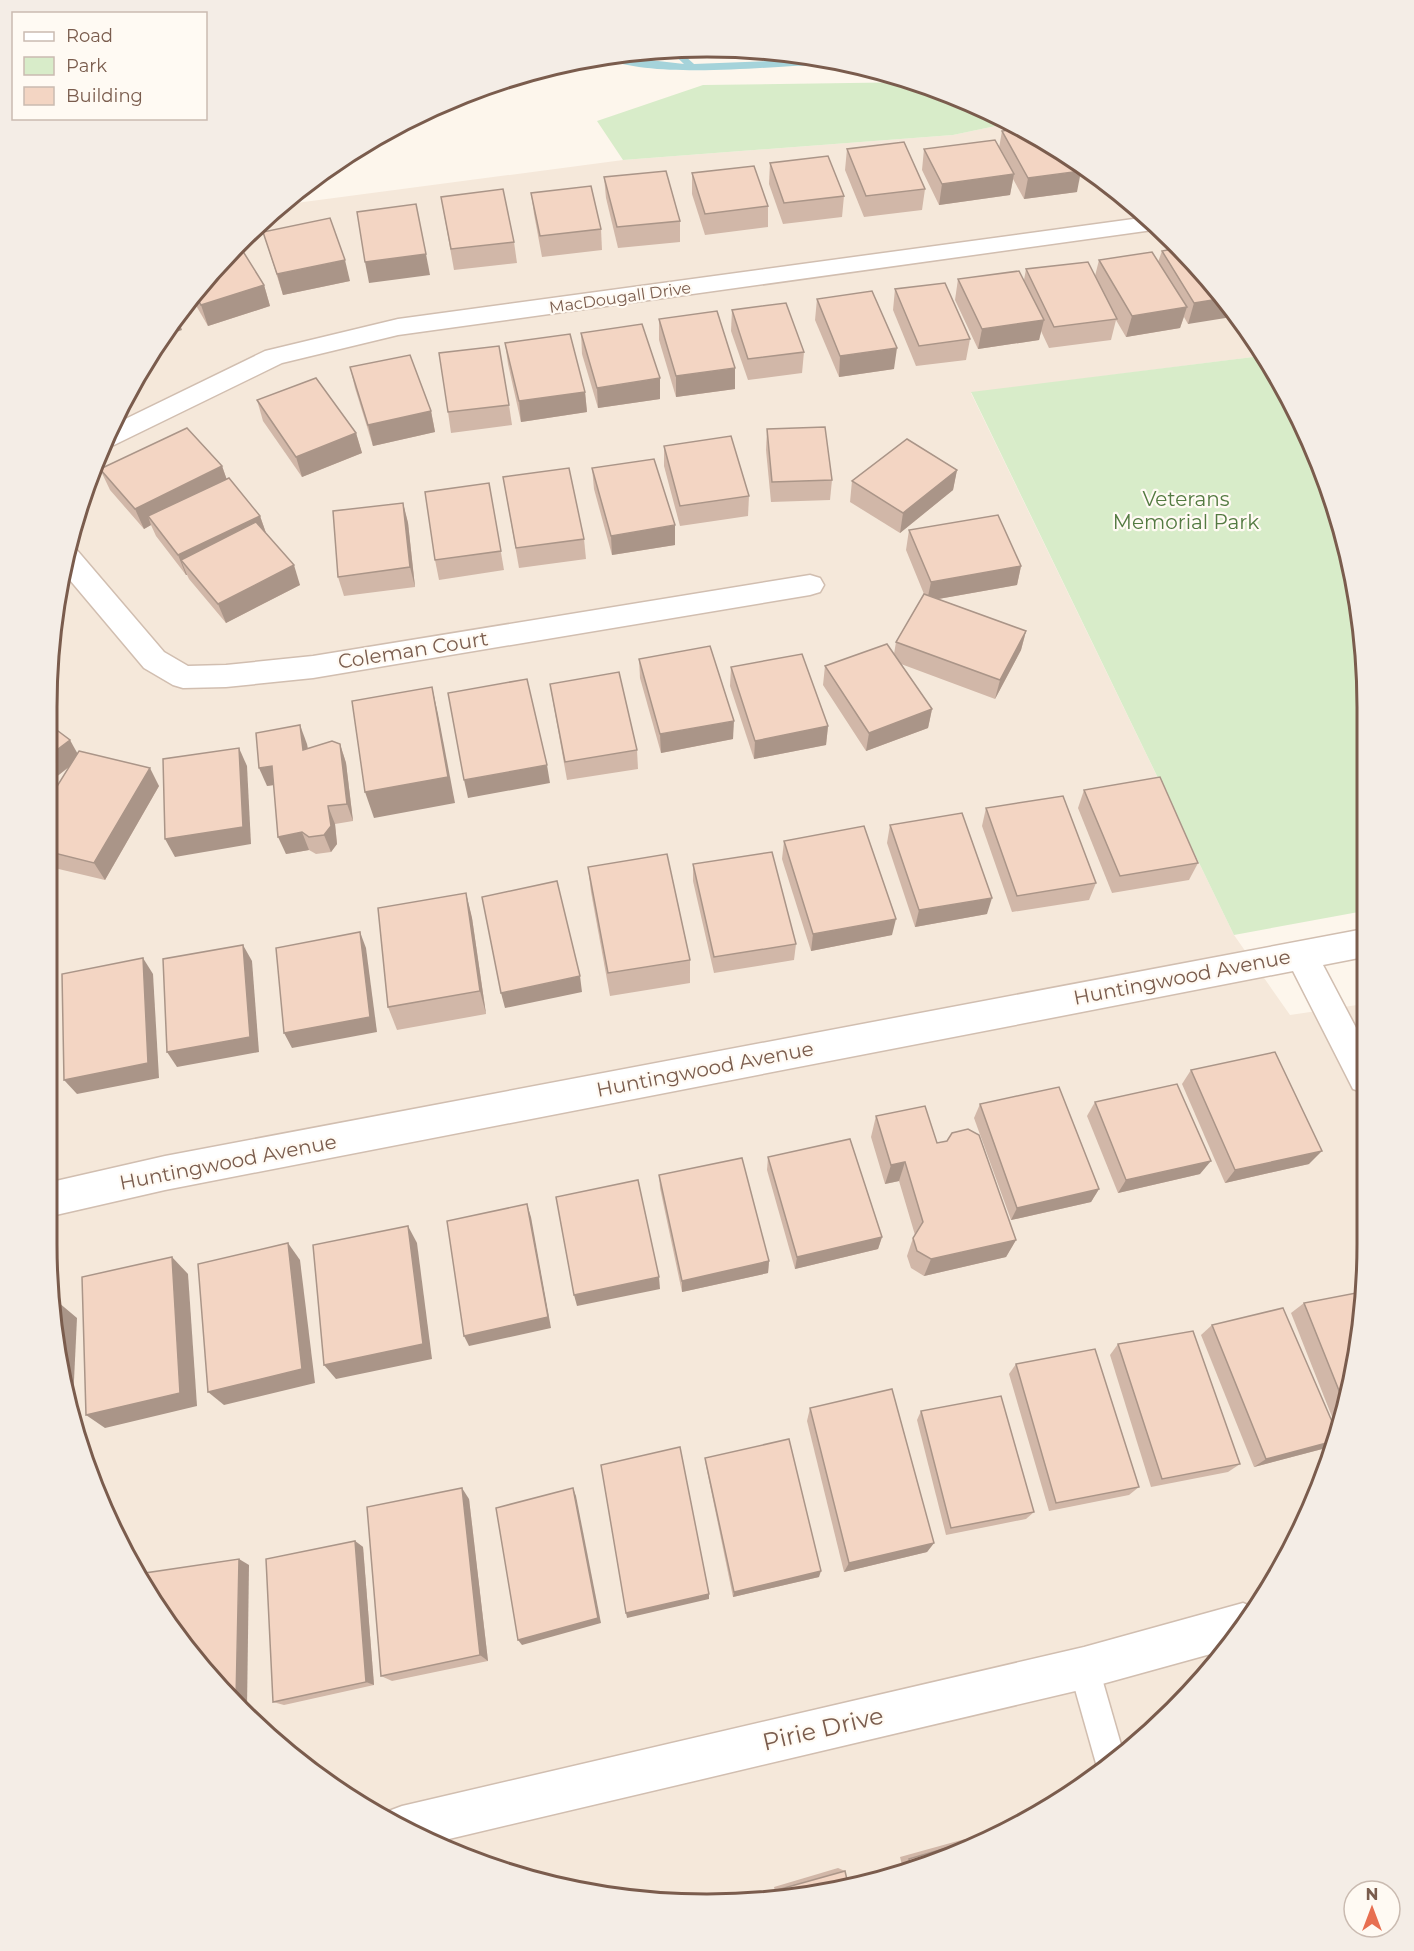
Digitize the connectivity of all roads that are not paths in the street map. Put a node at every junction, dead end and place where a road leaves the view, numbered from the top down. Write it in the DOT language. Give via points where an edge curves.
graph roads {
  1 [pos="1144,225"];
  2 [pos="118,433"];
  3 [pos="73,564"];
  4 [pos="810,585"];
  5 [pos="1357,944"];
  6 [pos="1301,954"];
  7 [pos="1357,1062"];
  8 [pos="57,1198"];
  9 [pos="1232,1627"];
  10 [pos="1084,1668"];
  11 [pos="1108,1756"];
  12 [pos="414,1824"];
  1 -- 2 [label="street, MacDougall Drive" via="398,327 274,357"];
  3 -- 4 [label="street, Coleman Court" via="154,660 183,677 313,667"];
  5 -- 6 [label="street, Huntingwood Avenue"];
  6 -- 7 [label="street"];
  6 -- 8 [label="street, Huntingwood Avenue" via="165,1173"];
  9 -- 10 [label="street, Pirie Drive"];
  10 -- 11 [label="lane"];
  10 -- 12 [label="street, Pirie Drive"];
}
